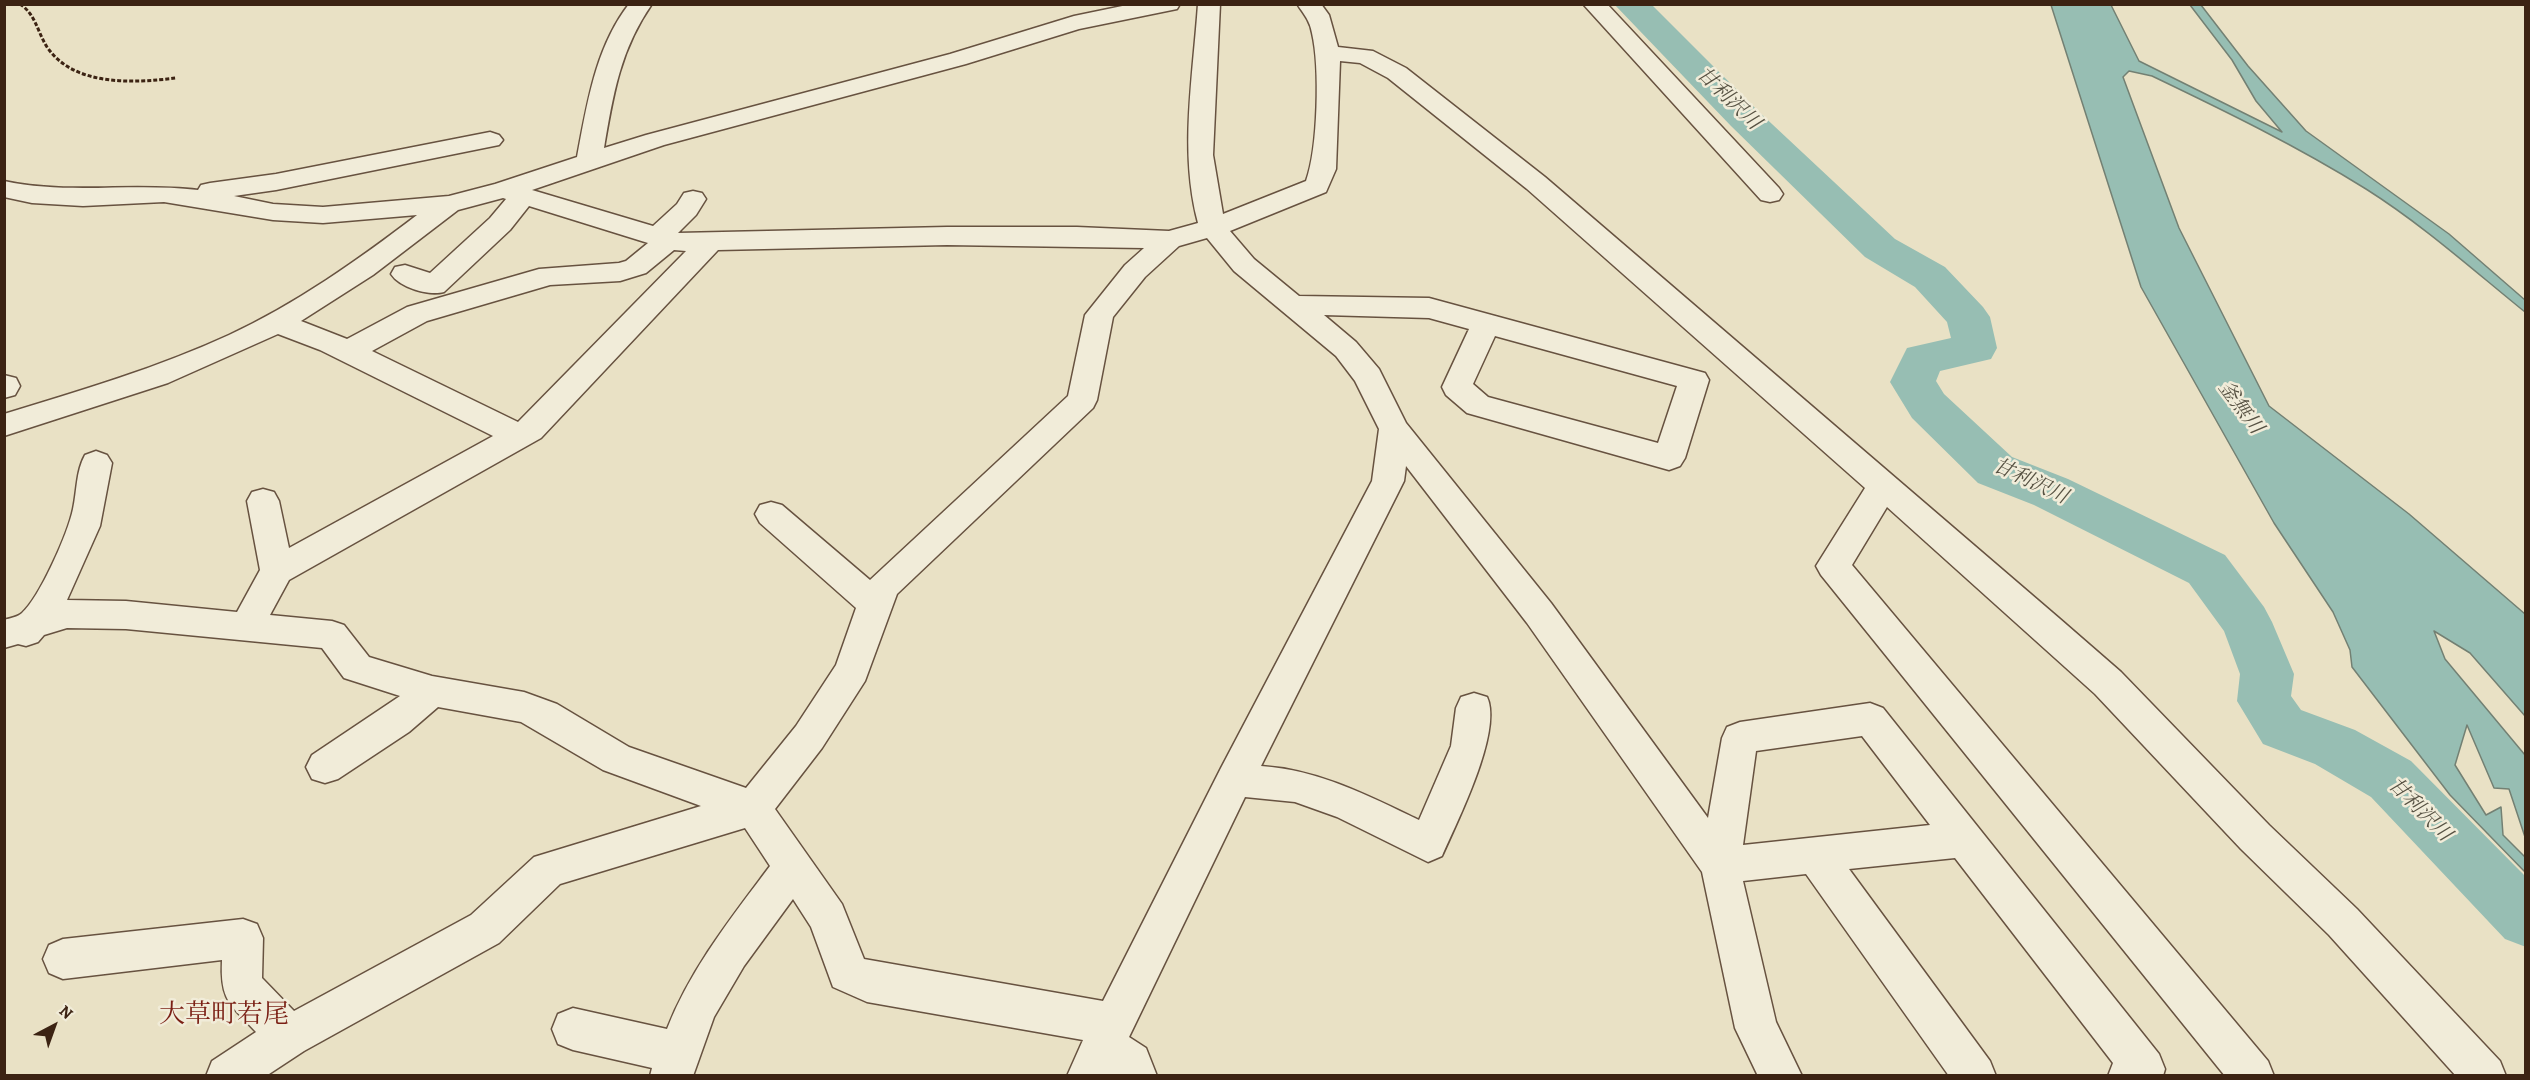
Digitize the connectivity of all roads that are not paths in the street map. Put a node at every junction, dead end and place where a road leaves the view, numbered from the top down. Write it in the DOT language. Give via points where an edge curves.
graph roads {
  1 [pos="641,4"];
  2 [pos="1169,4"];
  3 [pos="1209,4"];
  4 [pos="1308,4"];
  5 [pos="1594,4"];
  6 [pos="1329,53"];
  7 [pos="490,140"];
  8 [pos="589,162"];
  9 [pos="4,189"];
  10 [pos="513,193"];
  11 [pos="1770,194"];
  12 [pos="176,196"];
  13 [pos="693,199"];
  14 [pos="449,204"];
  15 [pos="1213,228"];
  16 [pos="663,239"];
  17 [pos="1169,240"];
  18 [pos="711,241"];
  19 [pos="405,274"];
  20 [pos="1292,305"];
  21 [pos="274,322"];
  22 [pos="1486,323"];
  23 [pos="347,352"];
  24 [pos="4,425"];
  25 [pos="1394,429"];
  26 [pos="519,436"];
  27 [pos="96,463"];
  28 [pos="1883,487"];
  29 [pos="263,501"];
  30 [pos="771,514"];
  31 [pos="277,571"];
  32 [pos="875,604"];
  33 [pos="246,627"];
  34 [pos="20,629"];
  35 [pos="4,650"];
  36 [pos="432,691"];
  37 [pos="1474,708"];
  38 [pos="325,767"];
  39 [pos="1234,780"];
  40 [pos="753,808"];
  41 [pos="1964,839"];
  42 [pos="1815,855"];
  43 [pos="1720,866"];
  44 [pos="793,867"];
  45 [pos="63,959"];
  46 [pos="573,1029"];
  47 [pos="289,1036"];
  48 [pos="1101,1048"];
  49 [pos="675,1064"];
  50 [pos="227,1076"];
  51 [pos="1136,1076"];
  52 [pos="1781,1076"];
  53 [pos="1975,1076"];
  54 [pos="2129,1076"];
  55 [pos="2253,1076"];
  56 [pos="2485,1076"];
  1 -- 8 [label="street" via="631,17 604,78"];
  2 -- 8 [label="street" via="1074,23"];
  3 -- 15 [label="street" via="1200,155"];
  4 -- 6 [label="street" via="1318,14"];
  5 -- 11 [label="street"];
  6 -- 15 [label="street" via="1323,169 1317,186"];
  6 -- 28 [label="street" via="1365,56 1397,73 1596,234"];
  7 -- 12 [label="street" via="276,182"];
  8 -- 10 [label="street"];
  9 -- 12 [label="street" via="83,198"];
  10 -- 14 [label="street"];
  10 -- 16 [label="street"];
  10 -- 19 [label="street" via="500,224 434,285"];
  12 -- 14 [label="street" via="273,212 323,215"];
  13 -- 16 [label="street"];
  14 -- 21 [label="street" via="388,251 309,304"];
  15 -- 17 [label="street"];
  15 -- 20 [label="street" via="1244,265"];
  16 -- 18 [label="street"];
  16 -- 23 [label="street" via="636,267 620,272 549,276 417,314"];
  17 -- 18 [label="street" via="947,236"];
  17 -- 32 [label="street" via="1099,315 1082,400 914,555 885,585"];
  18 -- 26 [label="street" via="530,430"];
  20 -- 22 [label="street" via="1429,308"];
  20 -- 25 [label="street" via="1346,349 1368,375"];
  21 -- 23 [label="street"];
  21 -- 24 [label="street" via="208,356"];
  22 -- 22 [label="street" via="1694,380 1669,458 1478,405 1457,387"];
  23 -- 26 [label="street"];
  25 -- 39 [label="street" via="1388,481"];
  25 -- 43 [label="street" via="1539,613"];
  26 -- 31 [label="street"];
  27 -- 34 [label="street" via="88,514 62,576"];
  28 -- 55 [label="street" via="1833,566"];
  28 -- 56 [label="street" via="2108,683 2255,837 2343,922"];
  29 -- 31 [label="street"];
  30 -- 32 [label="street"];
  31 -- 33 [label="street"];
  32 -- 40 [label="street" via="852,670 809,737"];
  33 -- 34 [label="street" via="126,615 67,614"];
  33 -- 36 [label="street" via="332,635 357,668"];
  34 -- 35 [label="street"];
  36 -- 38 [label="street" via="396,721"];
  36 -- 40 [label="street" via="524,707 616,759"];
  37 -- 39 [label="street" via="1469,746 1428,844 1350,805 1296,785"];
  39 -- 48 [label="street"];
  40 -- 44 [label="street"];
  40 -- 47 [label="street" via="548,870 485,929"];
  41 -- 42 [label="street"];
  41 -- 43 [label="street" via="1870,719 1740,738"];
  41 -- 54 [label="street" via="2144,1069"];
  42 -- 43 [label="street"];
  42 -- 53 [label="street"];
  43 -- 52 [label="street" via="1756,1028"];
  44 -- 48 [label="street" via="828,917 849,973 867,982"];
  44 -- 49 [label="street" via="730,952 697,1006"];
  45 -- 47 [label="street" via="243,938 242,986"];
  46 -- 49 [label="street"];
  47 -- 50 [label="street"];
  48 -- 51 [label="street" via="1131,1062"];
}
